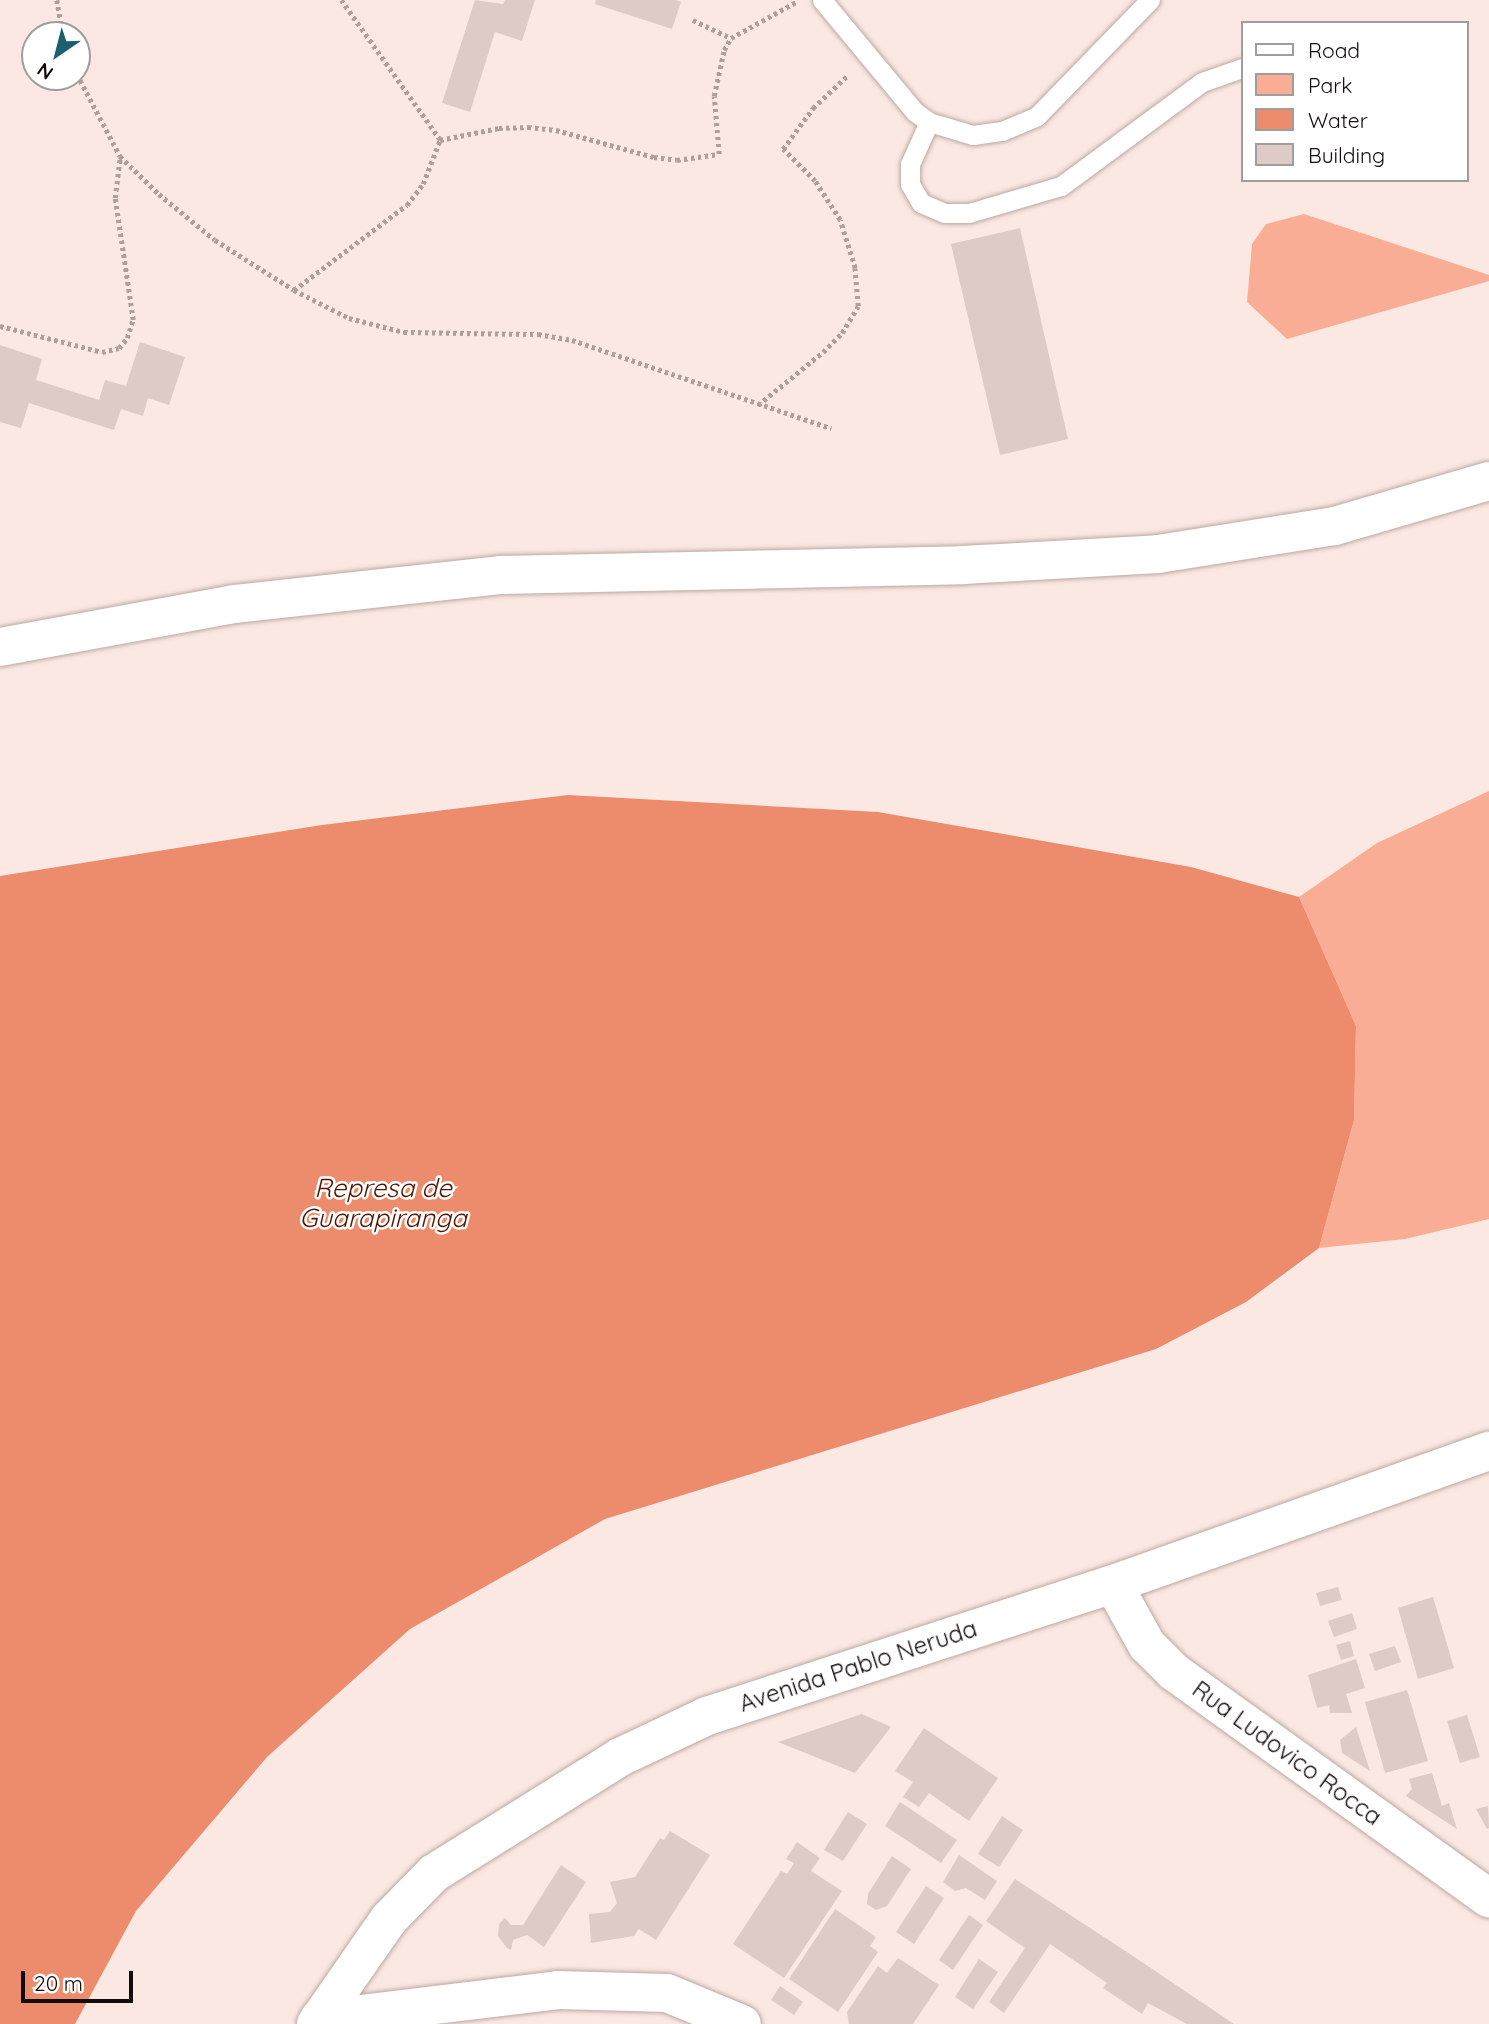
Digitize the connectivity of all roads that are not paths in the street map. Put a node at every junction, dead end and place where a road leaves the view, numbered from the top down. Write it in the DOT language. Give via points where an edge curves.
graph roads {
  1 [pos="822,0"];
  2 [pos="1150,0"];
  3 [pos="1240,69"];
  4 [pos="929,122"];
  5 [pos="1489,481"];
  6 [pos="0,647"];
  7 [pos="1489,1451"];
  8 [pos="1112,1584"];
  9 [pos="1489,1898"];
  10 [pos="318,2022"];
  11 [pos="742,2024"];
  1 -- 4 [label="lane" via="915,112"];
  2 -- 4 [label="lane" via="1037,116 1002,131 973,135"];
  3 -- 4 [label="lane" via="1202,82 1061,186 969,213 944,213 921,203 910,184 910,164"];
  5 -- 6 [label="street" via="1335,526 1158,554 987,564 500,575 233,604"];
  7 -- 8 [label="street, Avenida Pablo Neruda"];
  8 -- 9 [label="street, Rua Ludovico Rocca" via="1147,1645 1174,1672"];
  8 -- 10 [label="street, Avenida Pablo Neruda" via="707,1716 620,1757 434,1873 389,1919"];
  10 -- 11 [label="street" via="558,1990 667,1993"];
}
